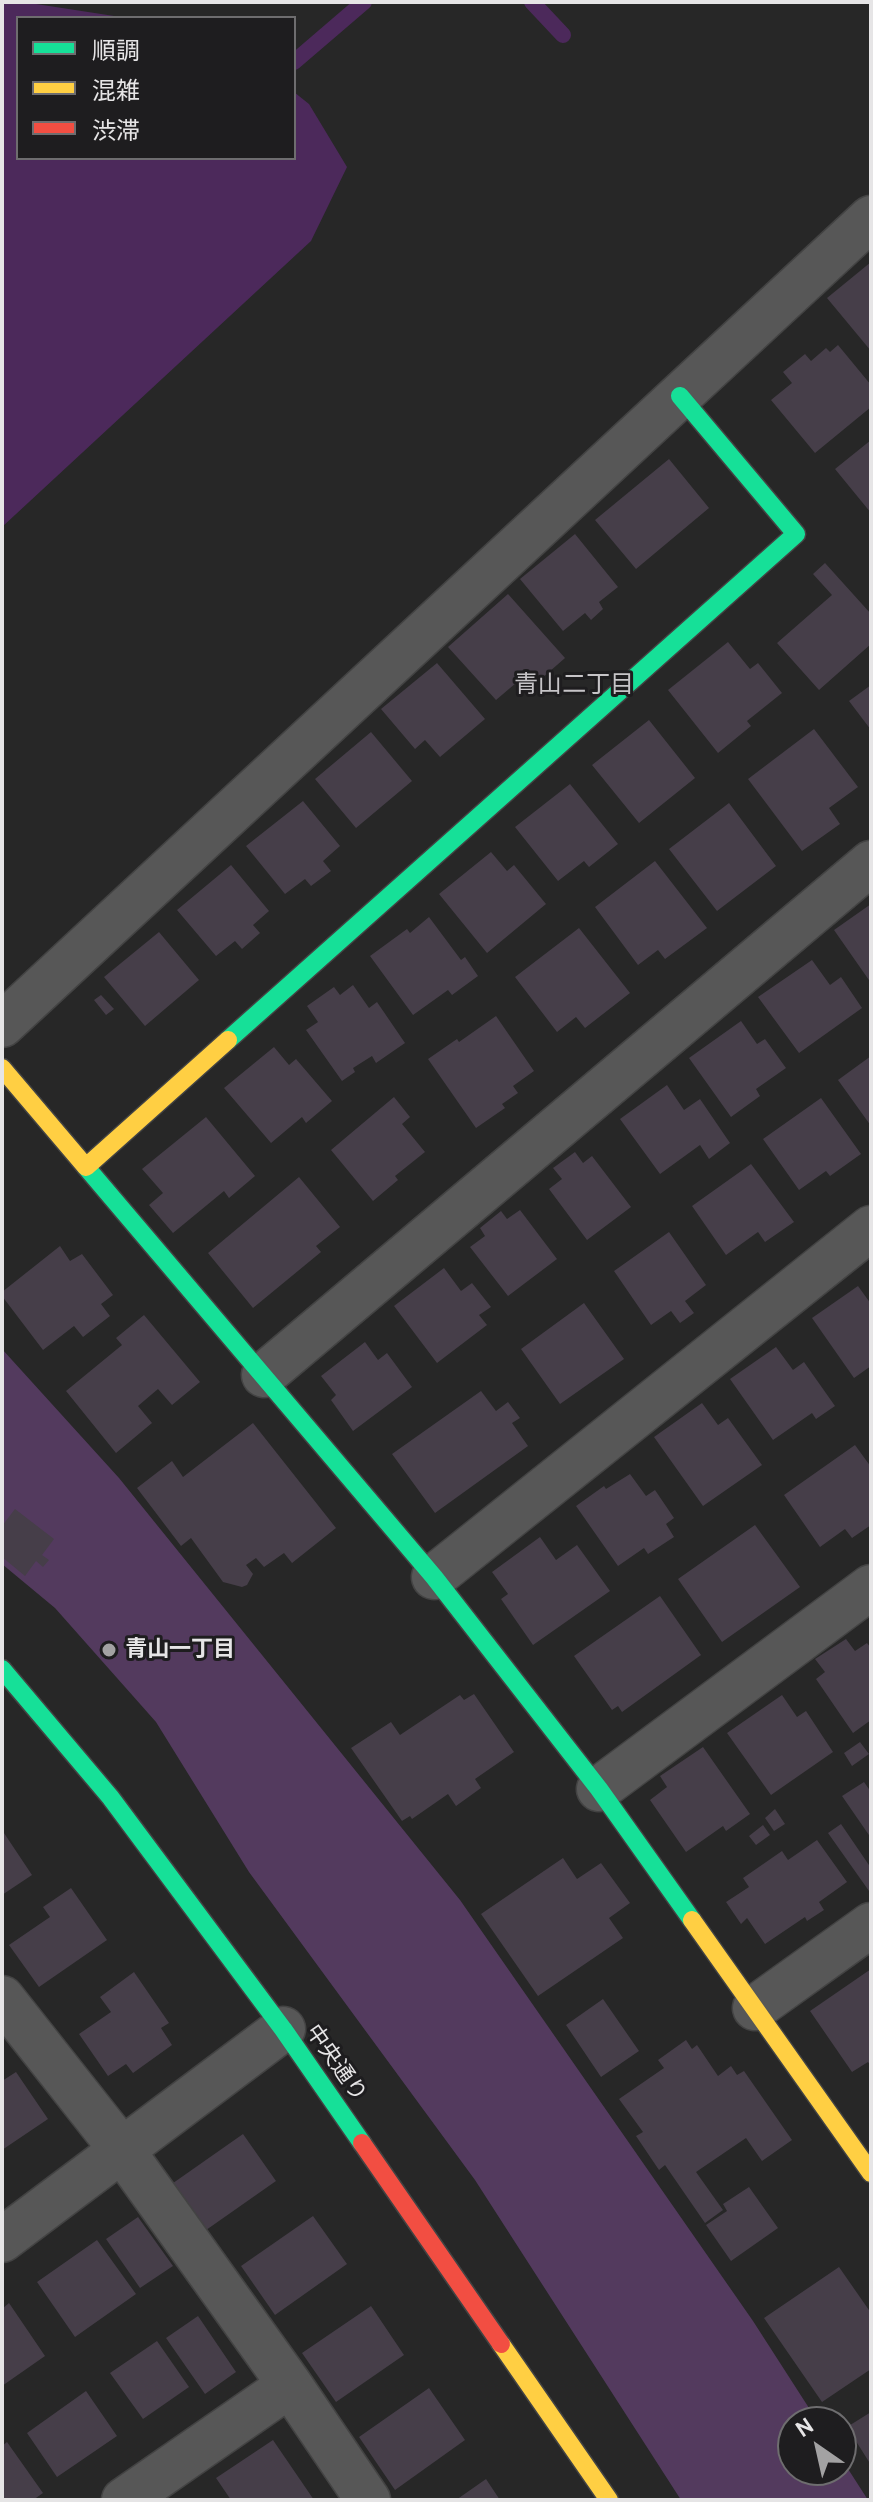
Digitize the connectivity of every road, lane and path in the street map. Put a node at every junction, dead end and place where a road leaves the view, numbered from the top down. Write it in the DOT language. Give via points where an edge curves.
graph roads {
  1 [pos="871,218"];
  2 [pos="680,396"];
  3 [pos="871,863"];
  4 [pos="2,1025"];
  5 [pos="2,1068"];
  6 [pos="86,1167"];
  7 [pos="871,1228"];
  8 [pos="264,1375"];
  9 [pos="434,1577"];
  10 [pos="871,1587"];
  11 [pos="2,1669"];
  12 [pos="599,1789"];
  13 [pos="871,1925"];
  14 [pos="2,1998"];
  15 [pos="755,2008"];
  16 [pos="283,2029"];
  17 [pos="122,2150"];
  18 [pos="871,2173"];
  19 [pos="2,2240"];
  20 [pos="290,2385"];
  21 [pos="124,2500"];
  22 [pos="368,2500"];
  23 [pos="609,2500"];
  1 -- 2 [label="street"];
  2 -- 4 [label="street"];
  2 -- 6 [label="street" via="796,534"];
  3 -- 8 [label="street"];
  5 -- 6 [label="street"];
  6 -- 8 [label="street"];
  7 -- 9 [label="street"];
  8 -- 9 [label="street"];
  9 -- 12 [label="street"];
  10 -- 12 [label="street"];
  11 -- 16 [label="street, 中央通り" via="111,1798"];
  12 -- 15 [label="street"];
  13 -- 15 [label="street"];
  14 -- 17 [label="street"];
  15 -- 18 [label="street"];
  16 -- 17 [label="street"];
  16 -- 23 [label="street, 中央通り"];
  17 -- 19 [label="street"];
  17 -- 20 [label="street"];
  20 -- 21 [label="street"];
  20 -- 22 [label="street"];
}
